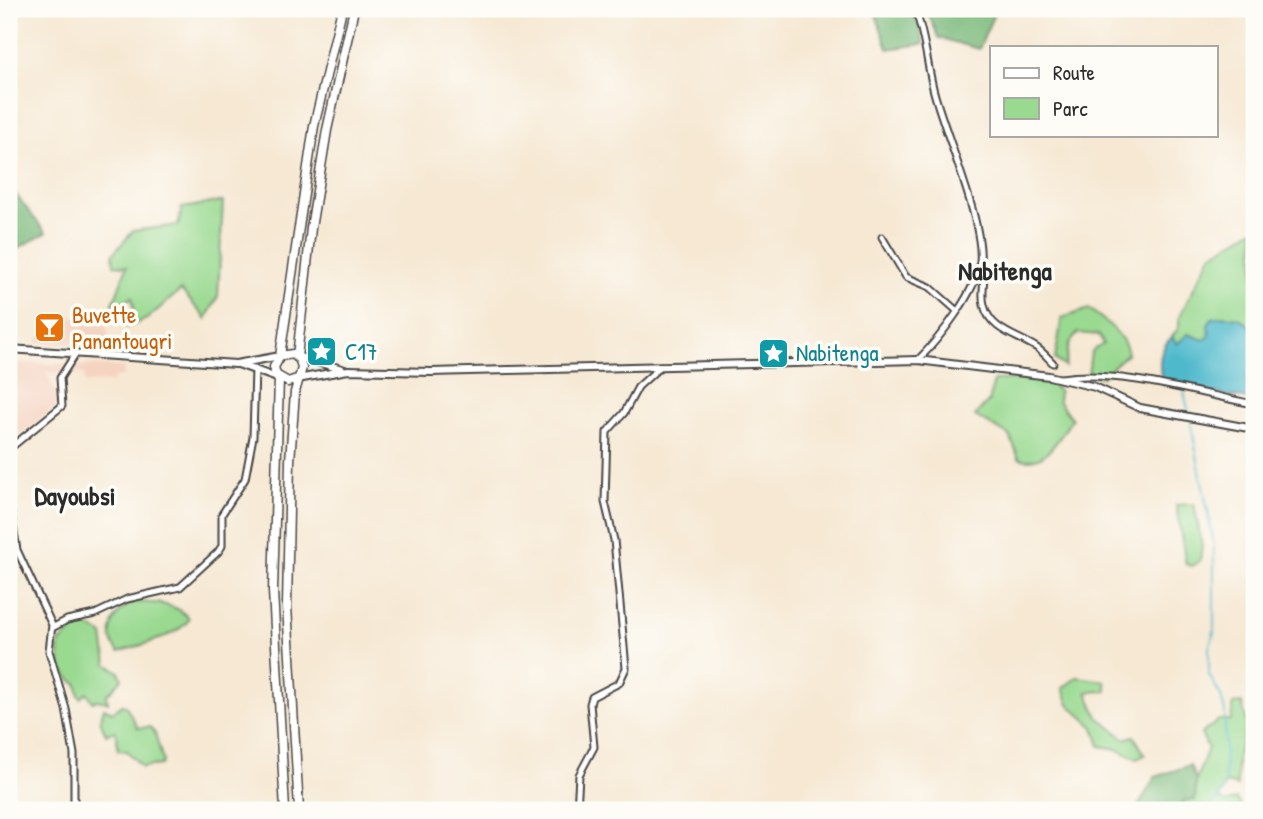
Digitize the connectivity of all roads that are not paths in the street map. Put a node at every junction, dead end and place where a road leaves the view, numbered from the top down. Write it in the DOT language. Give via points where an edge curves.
graph roads {
  1 [pos="342,9"];
  2 [pos="354,9"];
  3 [pos="915,9"];
  4 [pos="882,237"];
  5 [pos="980,262"];
  6 [pos="956,310"];
  7 [pos="9,349"];
  8 [pos="76,353"];
  9 [pos="280,356"];
  10 [pos="297,357"];
  11 [pos="918,360"];
  12 [pos="1053,363"];
  13 [pos="236,364"];
  14 [pos="662,366"];
  15 [pos="254,369"];
  16 [pos="348,370"];
  17 [pos="279,378"];
  18 [pos="296,379"];
  19 [pos="1058,379"];
  20 [pos="1254,404"];
  21 [pos="1254,429"];
  22 [pos="9,449"];
  23 [pos="9,501"];
  24 [pos="52,628"];
  25 [pos="74,810"];
  26 [pos="285,810"];
  27 [pos="299,810"];
  28 [pos="576,810"];
  1 -- 9 [label="highway" via="314,126"];
  2 -- 10 [label="highway" via="315,203"];
  3 -- 5 [label="street" via="933,90 974,222"];
  4 -- 6 [label="street" via="906,277 930,287"];
  5 -- 6 [label="street"];
  5 -- 12 [label="street" via="984,305 992,321"];
  6 -- 11 [label="street"];
  7 -- 8 [label="street"];
  8 -- 13 [label="street"];
  8 -- 22 [label="street" via="60,378 62,406"];
  9 -- 10 [label="highway"];
  9 -- 13 [label="street"];
  9 -- 17 [label="highway" via="274,367"];
  10 -- 16 [label="street"];
  10 -- 18 [label="highway" via="302,368"];
  11 -- 14 [label="street"];
  11 -- 19 [label="street"];
  13 -- 15 [label="street"];
  14 -- 16 [label="street"];
  14 -- 28 [label="street" via="638,387 607,432 605,502 614,540 626,668 619,683 592,697 594,747 579,775"];
  15 -- 17 [label="street"];
  15 -- 24 [label="street" via="253,437 245,479 222,514 218,552 180,587 127,599"];
  16 -- 18 [label="street"];
  17 -- 18 [label="highway"];
  17 -- 26 [label="highway" via="273,615"];
  18 -- 27 [label="highway" via="287,606"];
  19 -- 20 [label="street" via="1083,375"];
  19 -- 21 [label="street" via="1095,387 1140,408"];
  23 -- 24 [label="street" via="17,550"];
  24 -- 25 [label="street" via="49,651 74,754"];
}
